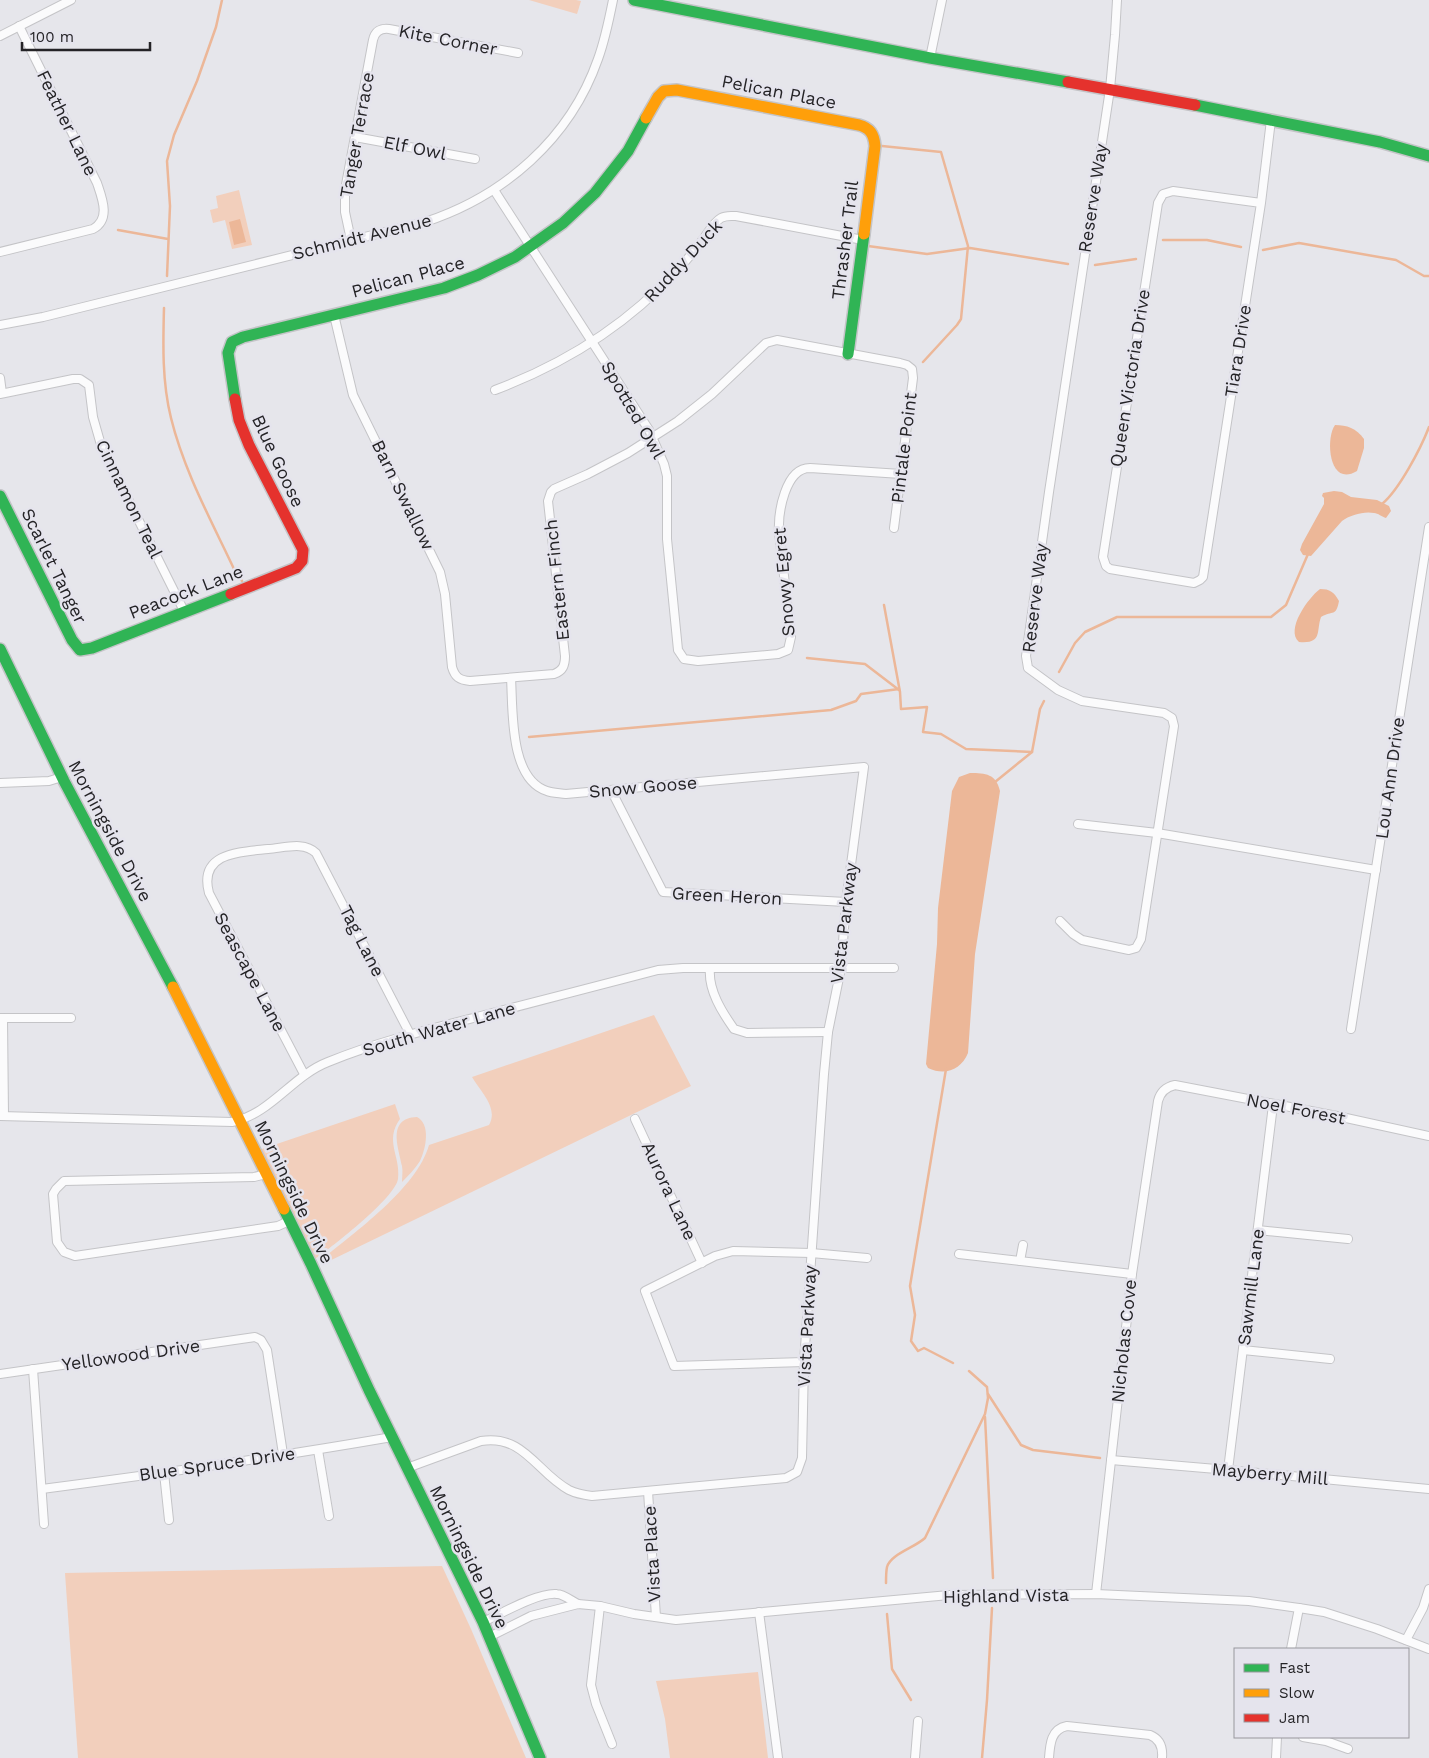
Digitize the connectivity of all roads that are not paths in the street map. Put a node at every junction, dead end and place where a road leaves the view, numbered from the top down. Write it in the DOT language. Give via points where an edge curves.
graph roads {
  1 [pos="71,0"];
  2 [pos="613,0"];
  3 [pos="634,0"];
  4 [pos="942,0"];
  5 [pos="1117,0"];
  6 [pos="19,26"];
  7 [pos="378,30"];
  8 [pos="0,36"];
  9 [pos="518,53"];
  10 [pos="930,58"];
  11 [pos="1110,89"];
  12 [pos="1271,120"];
  13 [pos="872,131"];
  14 [pos="355,137"];
  15 [pos="1429,156"];
  16 [pos="475,160"];
  17 [pos="494,190"];
  18 [pos="1261,203"];
  19 [pos="351,240"];
  20 [pos="863,240"];
  21 [pos="531,247"];
  22 [pos="0,252"];
  23 [pos="334,314"];
  24 [pos="0,325"];
  25 [pos="592,342"];
  26 [pos="231,344"];
  27 [pos="848,354"];
  28 [pos="0,378"];
  29 [pos="495,390"];
  30 [pos="1,393"];
  31 [pos="653,438"];
  32 [pos="900,474"];
  33 [pos="0,496"];
  34 [pos="1429,527"];
  35 [pos="894,528"];
  36 [pos="302,561"];
  37 [pos="1200,580"];
  38 [pos="184,611"];
  39 [pos="0,649"];
  40 [pos="80,650"];
  41 [pos="788,650"];
  42 [pos="510,678"];
  43 [pos="864,767"];
  44 [pos="62,777"];
  45 [pos="0,783"];
  46 [pos="611,790"];
  47 [pos="1078,824"];
  48 [pos="1157,833"];
  49 [pos="312,848"];
  50 [pos="1376,870"];
  51 [pos="846,902"];
  52 [pos="1060,921"];
  53 [pos="841,968"];
  54 [pos="894,968"];
  55 [pos="710,969"];
  56 [pos="2,1018"];
  57 [pos="71,1018"];
  58 [pos="1352,1029"];
  59 [pos="828,1032"];
  60 [pos="410,1034"];
  61 [pos="304,1074"];
  62 [pos="1164,1090"];
  63 [pos="1273,1105"];
  64 [pos="2,1116"];
  65 [pos="635,1119"];
  66 [pos="239,1120"];
  67 [pos="1429,1136"];
  68 [pos="266,1174"];
  69 [pos="289,1221"];
  70 [pos="1258,1230"];
  71 [pos="1348,1239"];
  72 [pos="1023,1245"];
  73 [pos="811,1253"];
  74 [pos="959,1254"];
  75 [pos="867,1258"];
  76 [pos="1020,1261"];
  77 [pos="702,1263"];
  78 [pos="1132,1274"];
  79 [pos="1242,1350"];
  80 [pos="1330,1359"];
  81 [pos="804,1362"];
  82 [pos="33,1370"];
  83 [pos="0,1374"];
  84 [pos="392,1437"];
  85 [pos="318,1450"];
  86 [pos="283,1454"];
  87 [pos="1111,1460"];
  88 [pos="407,1468"];
  89 [pos="1228,1470"];
  90 [pos="164,1473"];
  91 [pos="42,1488"];
  92 [pos="1429,1489"];
  93 [pos="648,1491"];
  94 [pos="329,1516"];
  95 [pos="169,1520"];
  96 [pos="44,1524"];
  97 [pos="1429,1589"];
  98 [pos="1096,1594"];
  99 [pos="578,1604"];
  100 [pos="600,1606"];
  101 [pos="1299,1608"];
  102 [pos="759,1612"];
  103 [pos="656,1617"];
  104 [pos="483,1622"];
  105 [pos="489,1638"];
  106 [pos="1406,1640"];
  107 [pos="1291,1648"];
  108 [pos="1429,1649"];
  109 [pos="918,1721"];
  110 [pos="1277,1738"];
  111 [pos="1308,1738"];
  112 [pos="612,1744"];
  113 [pos="1348,1749"];
  114 [pos="540,1758"];
  115 [pos="778,1758"];
  116 [pos="915,1758"];
  117 [pos="1049,1758"];
  118 [pos="1162,1758"];
  119 [pos="1276,1758"];
  1 -- 6 [label="street"];
  2 -- 17 [label="street, Schmidt Avenue" via="598,59 574,109 533,159"];
  3 -- 10 [label="street"];
  4 -- 10 [label="street"];
  5 -- 11 [label="street"];
  6 -- 8 [label="street"];
  6 -- 22 [label="street, Feather Lane" via="97,183 104,217 93,229"];
  7 -- 9 [label="street, Kite Corner" via="383,28"];
  7 -- 14 [label="street, Tanger Terrace" via="374,35"];
  10 -- 11 [label="street"];
  11 -- 12 [label="street"];
  11 -- 48 [label="street, Reserve Way" via="1026,656 1028,668 1038,677 1082,701 1164,713 1172,718 1174,726"];
  12 -- 15 [label="street" via="1380,142"];
  12 -- 18 [label="street, Tiara Drive"];
  13 -- 20 [label="street, Thrasher Trail" via="875,146"];
  13 -- 21 [label="street, Pelican Place" via="859,125 668,90 658,97 633,143 607,179 570,217"];
  14 -- 16 [label="street, Elf Owl"];
  14 -- 19 [label="street, Tanger Terrace" via="344,200"];
  17 -- 19 [label="street, Schmidt Avenue" via="463,208 436,218"];
  17 -- 21 [label="street, Spotted Owl"];
  18 -- 37 [label="street, Tiara Drive"];
  18 -- 37 [label="street, Queen Victoria Drive" via="1173,191 1163,194 1158,203 1103,561 1115,570 1194,583"];
  19 -- 24 [label="street, Schmidt Avenue"];
  20 -- 25 [label="street, Ruddy Duck" via="736,216 723,217 647,300"];
  20 -- 27 [label="street, Thrasher Trail"];
  21 -- 23 [label="street, Pelican Place" via="500,265 457,283"];
  21 -- 25 [label="street, Spotted Owl"];
  23 -- 26 [label="street, Pelican Place" via="243,337"];
  23 -- 42 [label="street, Barn Swallow" via="354,395 440,572 452,667 457,678 470,681"];
  25 -- 29 [label="street, Ruddy Duck" via="542,370"];
  25 -- 31 [label="street, Spotted Owl"];
  26 -- 36 [label="street, Blue Goose" via="228,356 242,430 302,550"];
  27 -- 31 [label="street" via="768,341 712,394"];
  27 -- 32 [label="street, Pintale Point" via="905,364 912,369"];
  28 -- 30 [label="street"];
  30 -- 38 [label="street, Cinnamon Teal" via="73,379 87,383 101,445"];
  31 -- 41 [label="street, Spotted Owl" via="667,476 668,552 679,654 684,659 698,661 778,654"];
  31 -- 42 [label="street, Eastern Finch" via="551,492 548,501 565,656 563,668 554,674"];
  32 -- 35 [label="street, Pintale Point"];
  32 -- 41 [label="street, Snowy Egret" via="806,468 793,478 781,505 778,523 791,637"];
  33 -- 40 [label="street, Scarlet Tanger"];
  34 -- 50 [label="street, Lou Ann Drive"];
  36 -- 38 [label="street, Peacock Lane" via="292,570"];
  38 -- 40 [label="street, Peacock Lane"];
  39 -- 44 [label="street, Morningside Drive"];
  42 -- 46 [label="street, Snow Goose" via="516,748 521,765 532,782 546,791 566,794"];
  43 -- 46 [label="street, Snow Goose"];
  43 -- 51 [label="street, Vista Parkway"];
  44 -- 45 [label="street" via="49,781"];
  44 -- 66 [label="street, Morningside Drive"];
  46 -- 51 [label="street, Green Heron" via="663,892"];
  47 -- 48 [label="street"];
  48 -- 50 [label="street"];
  48 -- 52 [label="street, Reserve Way" via="1141,940 1136,948 1129,950 1082,940"];
  49 -- 60 [label="street, Tag Lane"];
  49 -- 61 [label="street, Seascape Lane" via="297,846 235,852 221,858 207,879 209,893"];
  50 -- 58 [label="street, Lou Ann Drive"];
  51 -- 53 [label="street, Vista Parkway"];
  53 -- 54 [label="street, South Water Lane"];
  53 -- 55 [label="street, South Water Lane"];
  53 -- 59 [label="street, Vista Parkway"];
  55 -- 59 [label="street" via="709,980 713,990 734,1029 747,1033"];
  55 -- 60 [label="street, South Water Lane" via="658,970"];
  56 -- 57 [label="street"];
  56 -- 64 [label="street"];
  59 -- 73 [label="street, Vista Parkway"];
  60 -- 61 [label="street, South Water Lane" via="328,1061"];
  61 -- 66 [label="street, South Water Lane" via="269,1104"];
  62 -- 63 [label="street, Noel Forest" via="1175,1085"];
  62 -- 78 [label="street, Nicholas Cove" via="1158,1101"];
  63 -- 67 [label="street, Noel Forest"];
  63 -- 70 [label="street, Sawmill Lane"];
  64 -- 66 [label="street, South Water Lane"];
  65 -- 77 [label="street, Aurora Lane"];
  66 -- 68 [label="street, Morningside Drive"];
  68 -- 69 [label="street, Morningside Drive"];
  68 -- 69 [label="street" via="64,1181 53,1194 57,1242 64,1252 75,1256 278,1226"];
  69 -- 84 [label="street, Morningside Drive"];
  70 -- 71 [label="street"];
  70 -- 79 [label="street, Sawmill Lane"];
  72 -- 76 [label="street"];
  73 -- 75 [label="street"];
  73 -- 77 [label="street" via="733,1251"];
  73 -- 81 [label="street, Vista Parkway"];
  74 -- 76 [label="street"];
  76 -- 78 [label="street"];
  77 -- 81 [label="street" via="645,1291 674,1366"];
  78 -- 87 [label="street, Nicholas Cove"];
  79 -- 80 [label="street"];
  79 -- 89 [label="street, Sawmill Lane"];
  81 -- 93 [label="street, Vista Parkway" via="802,1458 797,1472 786,1478"];
  82 -- 83 [label="street, Yellowood Drive"];
  82 -- 86 [label="street, Yellowood Drive" via="250,1337 261,1340 268,1350"];
  82 -- 91 [label="street"];
  84 -- 85 [label="street, Blue Spruce Drive"];
  84 -- 88 [label="street, Morningside Drive"];
  85 -- 86 [label="street, Blue Spruce Drive"];
  85 -- 94 [label="street"];
  86 -- 90 [label="street, Blue Spruce Drive"];
  87 -- 89 [label="street, Mayberry Mill"];
  87 -- 98 [label="street, Nicholas Cove"];
  88 -- 93 [label="street, Vista Parkway" via="492,1439 511,1443 561,1485 581,1494"];
  88 -- 104 [label="street, Morningside Drive"];
  89 -- 92 [label="street, Mayberry Mill"];
  90 -- 91 [label="street, Blue Spruce Drive"];
  90 -- 95 [label="street"];
  91 -- 96 [label="street"];
  93 -- 103 [label="street, Vista Place"];
  97 -- 106 [label="street"];
  98 -- 101 [label="street, Highland Vista" via="1249,1601"];
  98 -- 102 [label="street, Highland Vista" via="949,1595"];
  99 -- 100 [label="street, Highland Vista"];
  99 -- 104 [label="street, Highland Vista" via="558,1594 545,1596"];
  99 -- 105 [label="street, Highland Vista" via="531,1616"];
  100 -- 103 [label="street, Highland Vista"];
  100 -- 112 [label="street" via="591,1685"];
  101 -- 106 [label="street, Highland Vista" via="1324,1612"];
  101 -- 107 [label="street"];
  102 -- 103 [label="street, Highland Vista" via="676,1620"];
  102 -- 115 [label="street"];
  104 -- 105 [label="street, Morningside Drive"];
  105 -- 114 [label="street, Morningside Drive"];
  106 -- 108 [label="street, Highland Vista"];
  109 -- 116 [label="street"];
  110 -- 119 [label="street"];
  111 -- 113 [label="street"];
  117 -- 118 [label="street" via="1050,1742 1056,1731 1067,1726 1146,1734 1158,1740"];
}
